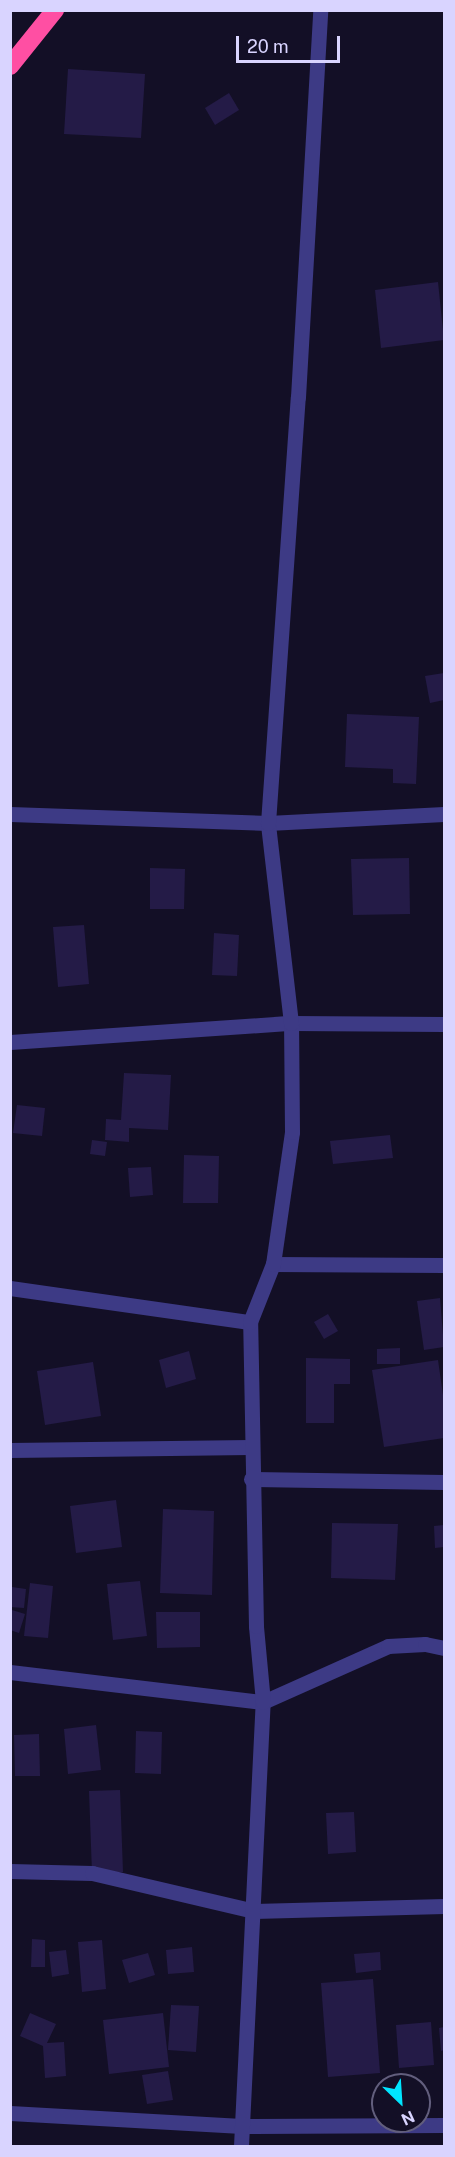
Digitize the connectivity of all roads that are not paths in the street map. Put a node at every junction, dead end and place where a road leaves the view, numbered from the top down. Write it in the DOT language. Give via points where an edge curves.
graph roads {
  1 [pos="56,10"];
  2 [pos="320,10"];
  3 [pos="10,66"];
  4 [pos="10,814"];
  5 [pos="444,814"];
  6 [pos="268,823"];
  7 [pos="291,1023"];
  8 [pos="444,1024"];
  9 [pos="10,1042"];
  10 [pos="273,1264"];
  11 [pos="444,1265"];
  12 [pos="10,1288"];
  13 [pos="250,1322"];
  14 [pos="250,1447"];
  15 [pos="10,1450"];
  16 [pos="251,1479"];
  17 [pos="444,1482"];
  18 [pos="444,1648"];
  19 [pos="10,1672"];
  20 [pos="263,1702"];
  21 [pos="10,1871"];
  22 [pos="444,1906"];
  23 [pos="254,1911"];
  24 [pos="10,2113"];
  25 [pos="444,2125"];
  26 [pos="242,2126"];
  27 [pos="241,2146"];
  1 -- 3 [label="highway"];
  2 -- 6 [label="street" via="296,433"];
  4 -- 6 [label="street"];
  5 -- 6 [label="street"];
  6 -- 7 [label="street"];
  7 -- 8 [label="street"];
  7 -- 9 [label="street"];
  7 -- 10 [label="street" via="292,1132"];
  10 -- 11 [label="street"];
  10 -- 13 [label="street"];
  12 -- 13 [label="street"];
  13 -- 14 [label="street"];
  14 -- 15 [label="street"];
  14 -- 16 [label="street"];
  16 -- 17 [label="street"];
  16 -- 20 [label="street"];
  18 -- 20 [label="street" via="424,1644 388,1646"];
  19 -- 20 [label="street"];
  20 -- 23 [label="street"];
  21 -- 23 [label="street" via="92,1873"];
  22 -- 23 [label="street"];
  23 -- 26 [label="street"];
  24 -- 26 [label="street"];
  25 -- 26 [label="street"];
  26 -- 27 [label="street"];
}
